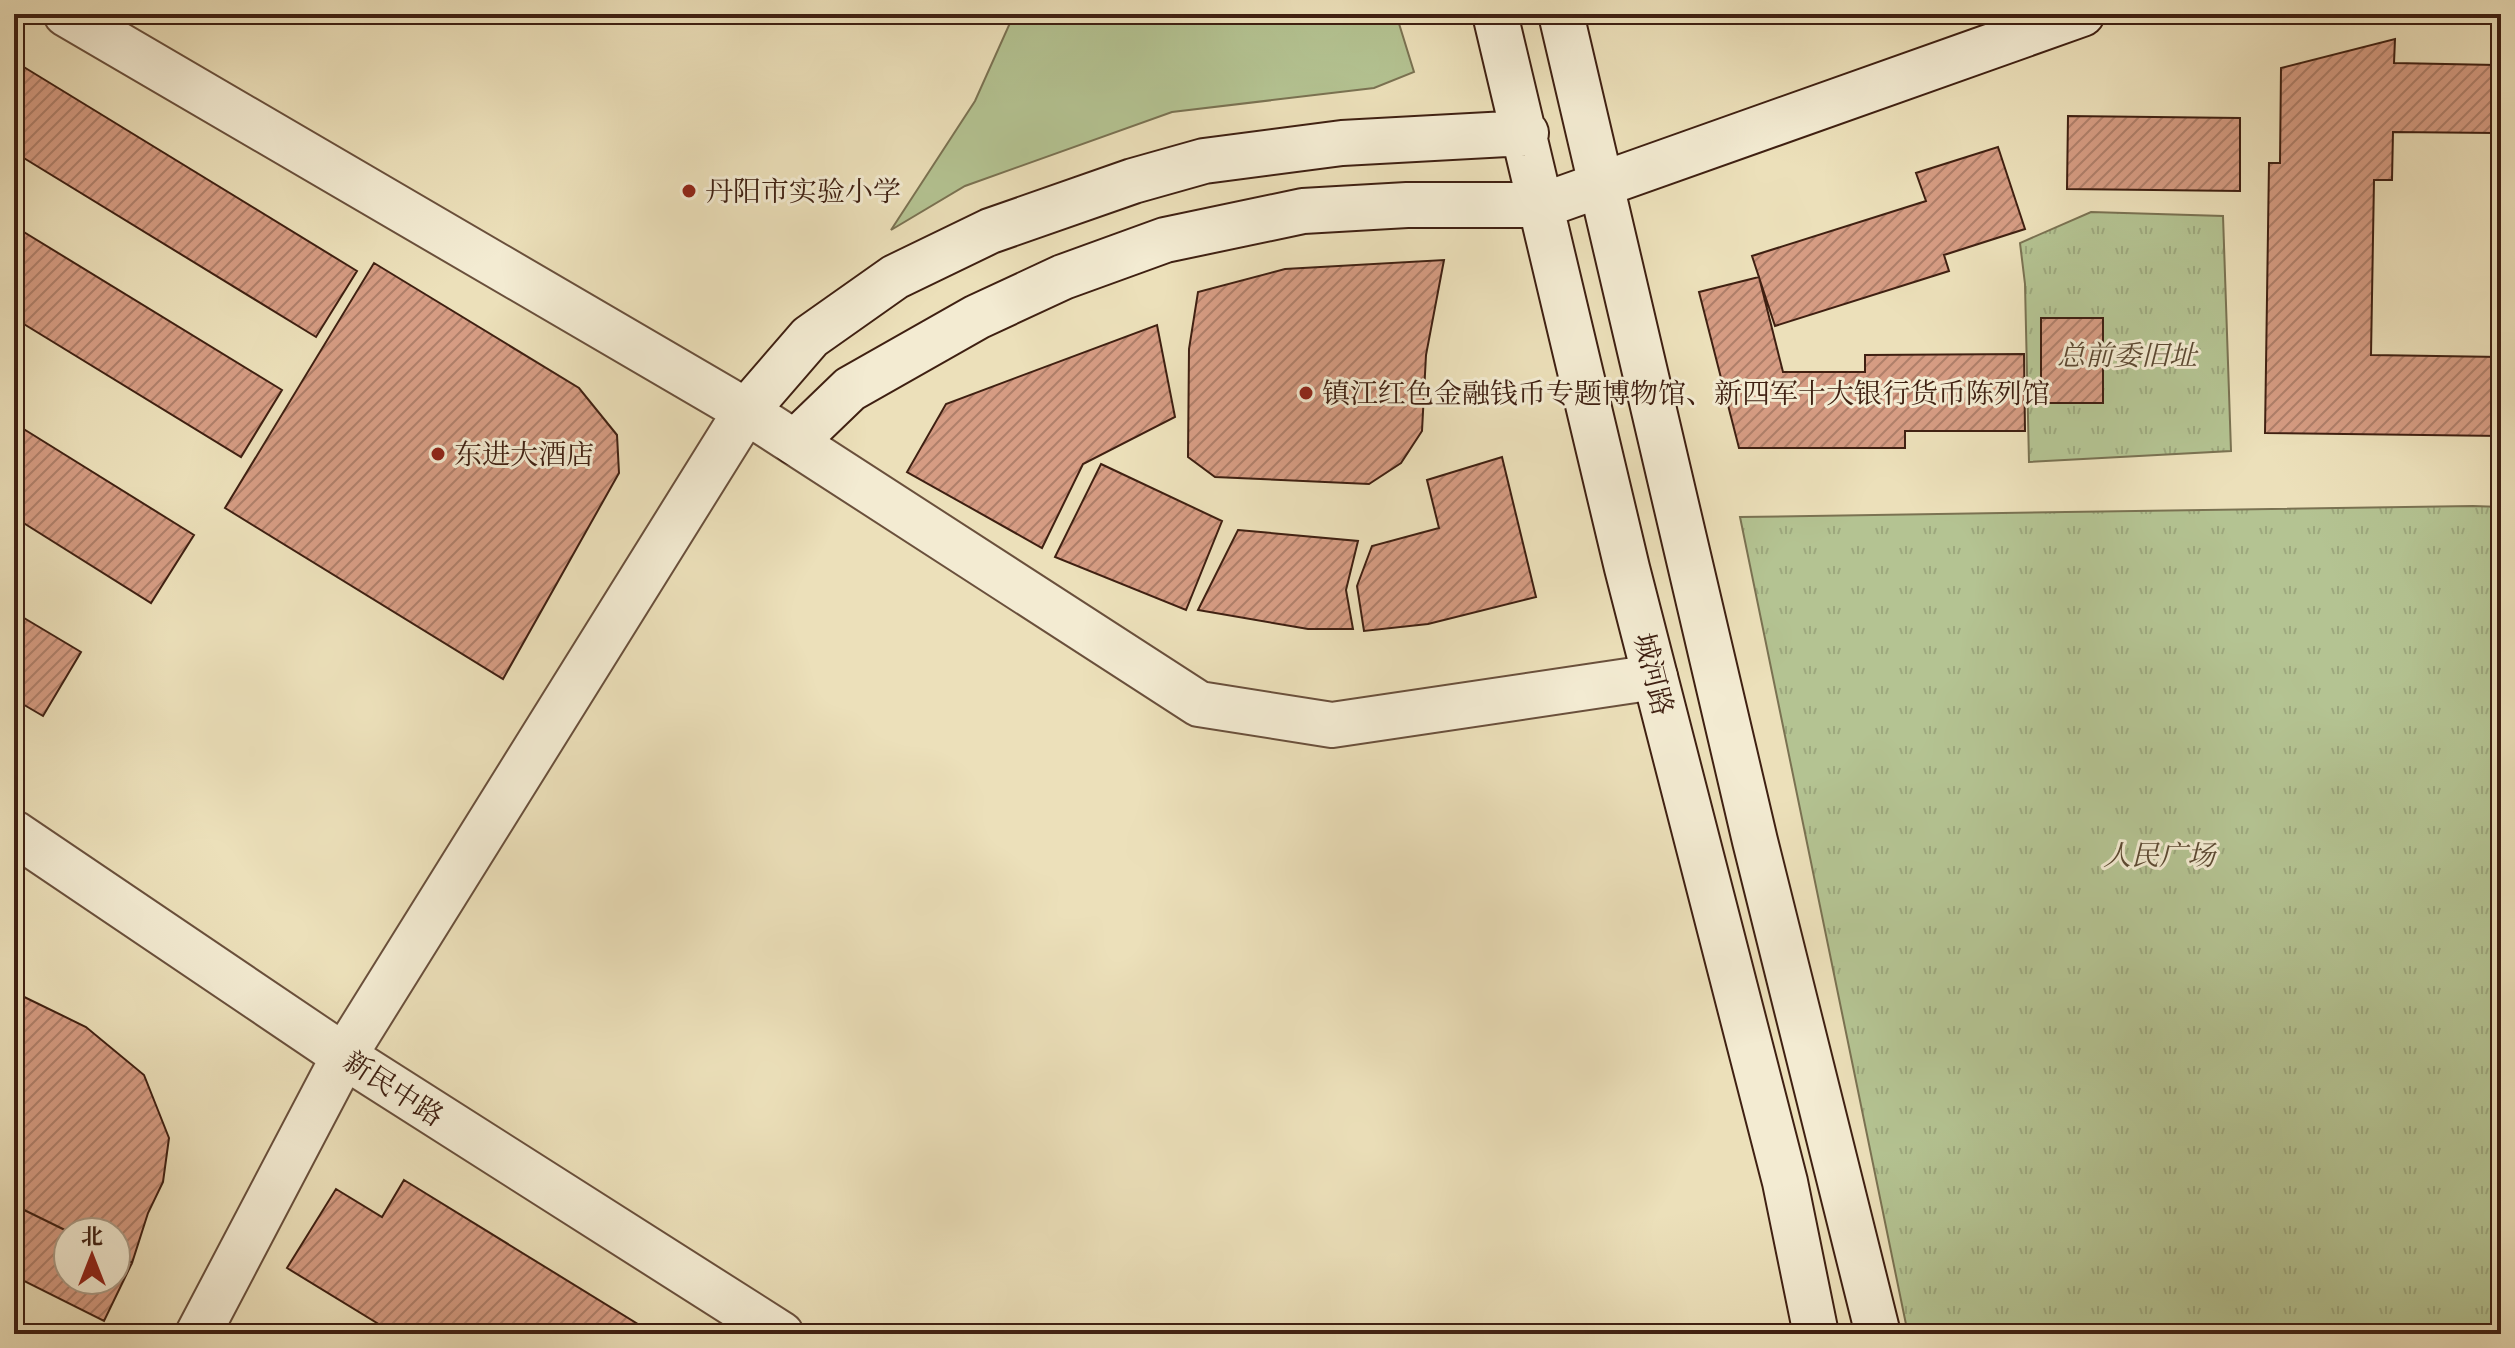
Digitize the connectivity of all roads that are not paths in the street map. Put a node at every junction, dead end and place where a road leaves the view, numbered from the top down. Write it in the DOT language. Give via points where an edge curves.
graph roads {
  1 [pos="66,14"];
  2 [pos="1495,14"];
  3 [pos="1561,14"];
  4 [pos="2082,14"];
  5 [pos="1526,133"];
  6 [pos="1602,184"];
  7 [pos="1544,205"];
  8 [pos="746,411"];
  9 [pos="795,442"];
  10 [pos="1655,677"];
  11 [pos="14,833"];
  12 [pos="344,1056"];
  13 [pos="198,1334"];
  14 [pos="781,1334"];
  15 [pos="1816,1334"];
  16 [pos="1878,1334"];
  1 -- 8 [label="main road"];
  2 -- 5 [label="main road, 城河路"];
  3 -- 6 [label="main road"];
  4 -- 6 [label="main road"];
  5 -- 7 [label="main road, 城河路"];
  5 -- 8 [label="main road" via="1342,143 1204,161 990,231 895,277 810,337"];
  6 -- 7 [label="main road"];
  6 -- 16 [label="main road" via="1755,841"];
  7 -- 9 [label="main road" via="1303,211 1165,240 1063,277 977,317 850,389"];
  7 -- 10 [label="main road, 城河路"];
  8 -- 9 [label="main road"];
  8 -- 12 [label="main road"];
  9 -- 10 [label="main road" via="1199,704 1332,725"];
  10 -- 15 [label="main road, 城河路" via="1785,1182"];
  11 -- 12 [label="main road, 新民中路"];
  12 -- 13 [label="main road"];
  12 -- 14 [label="main road, 新民中路"];
}
